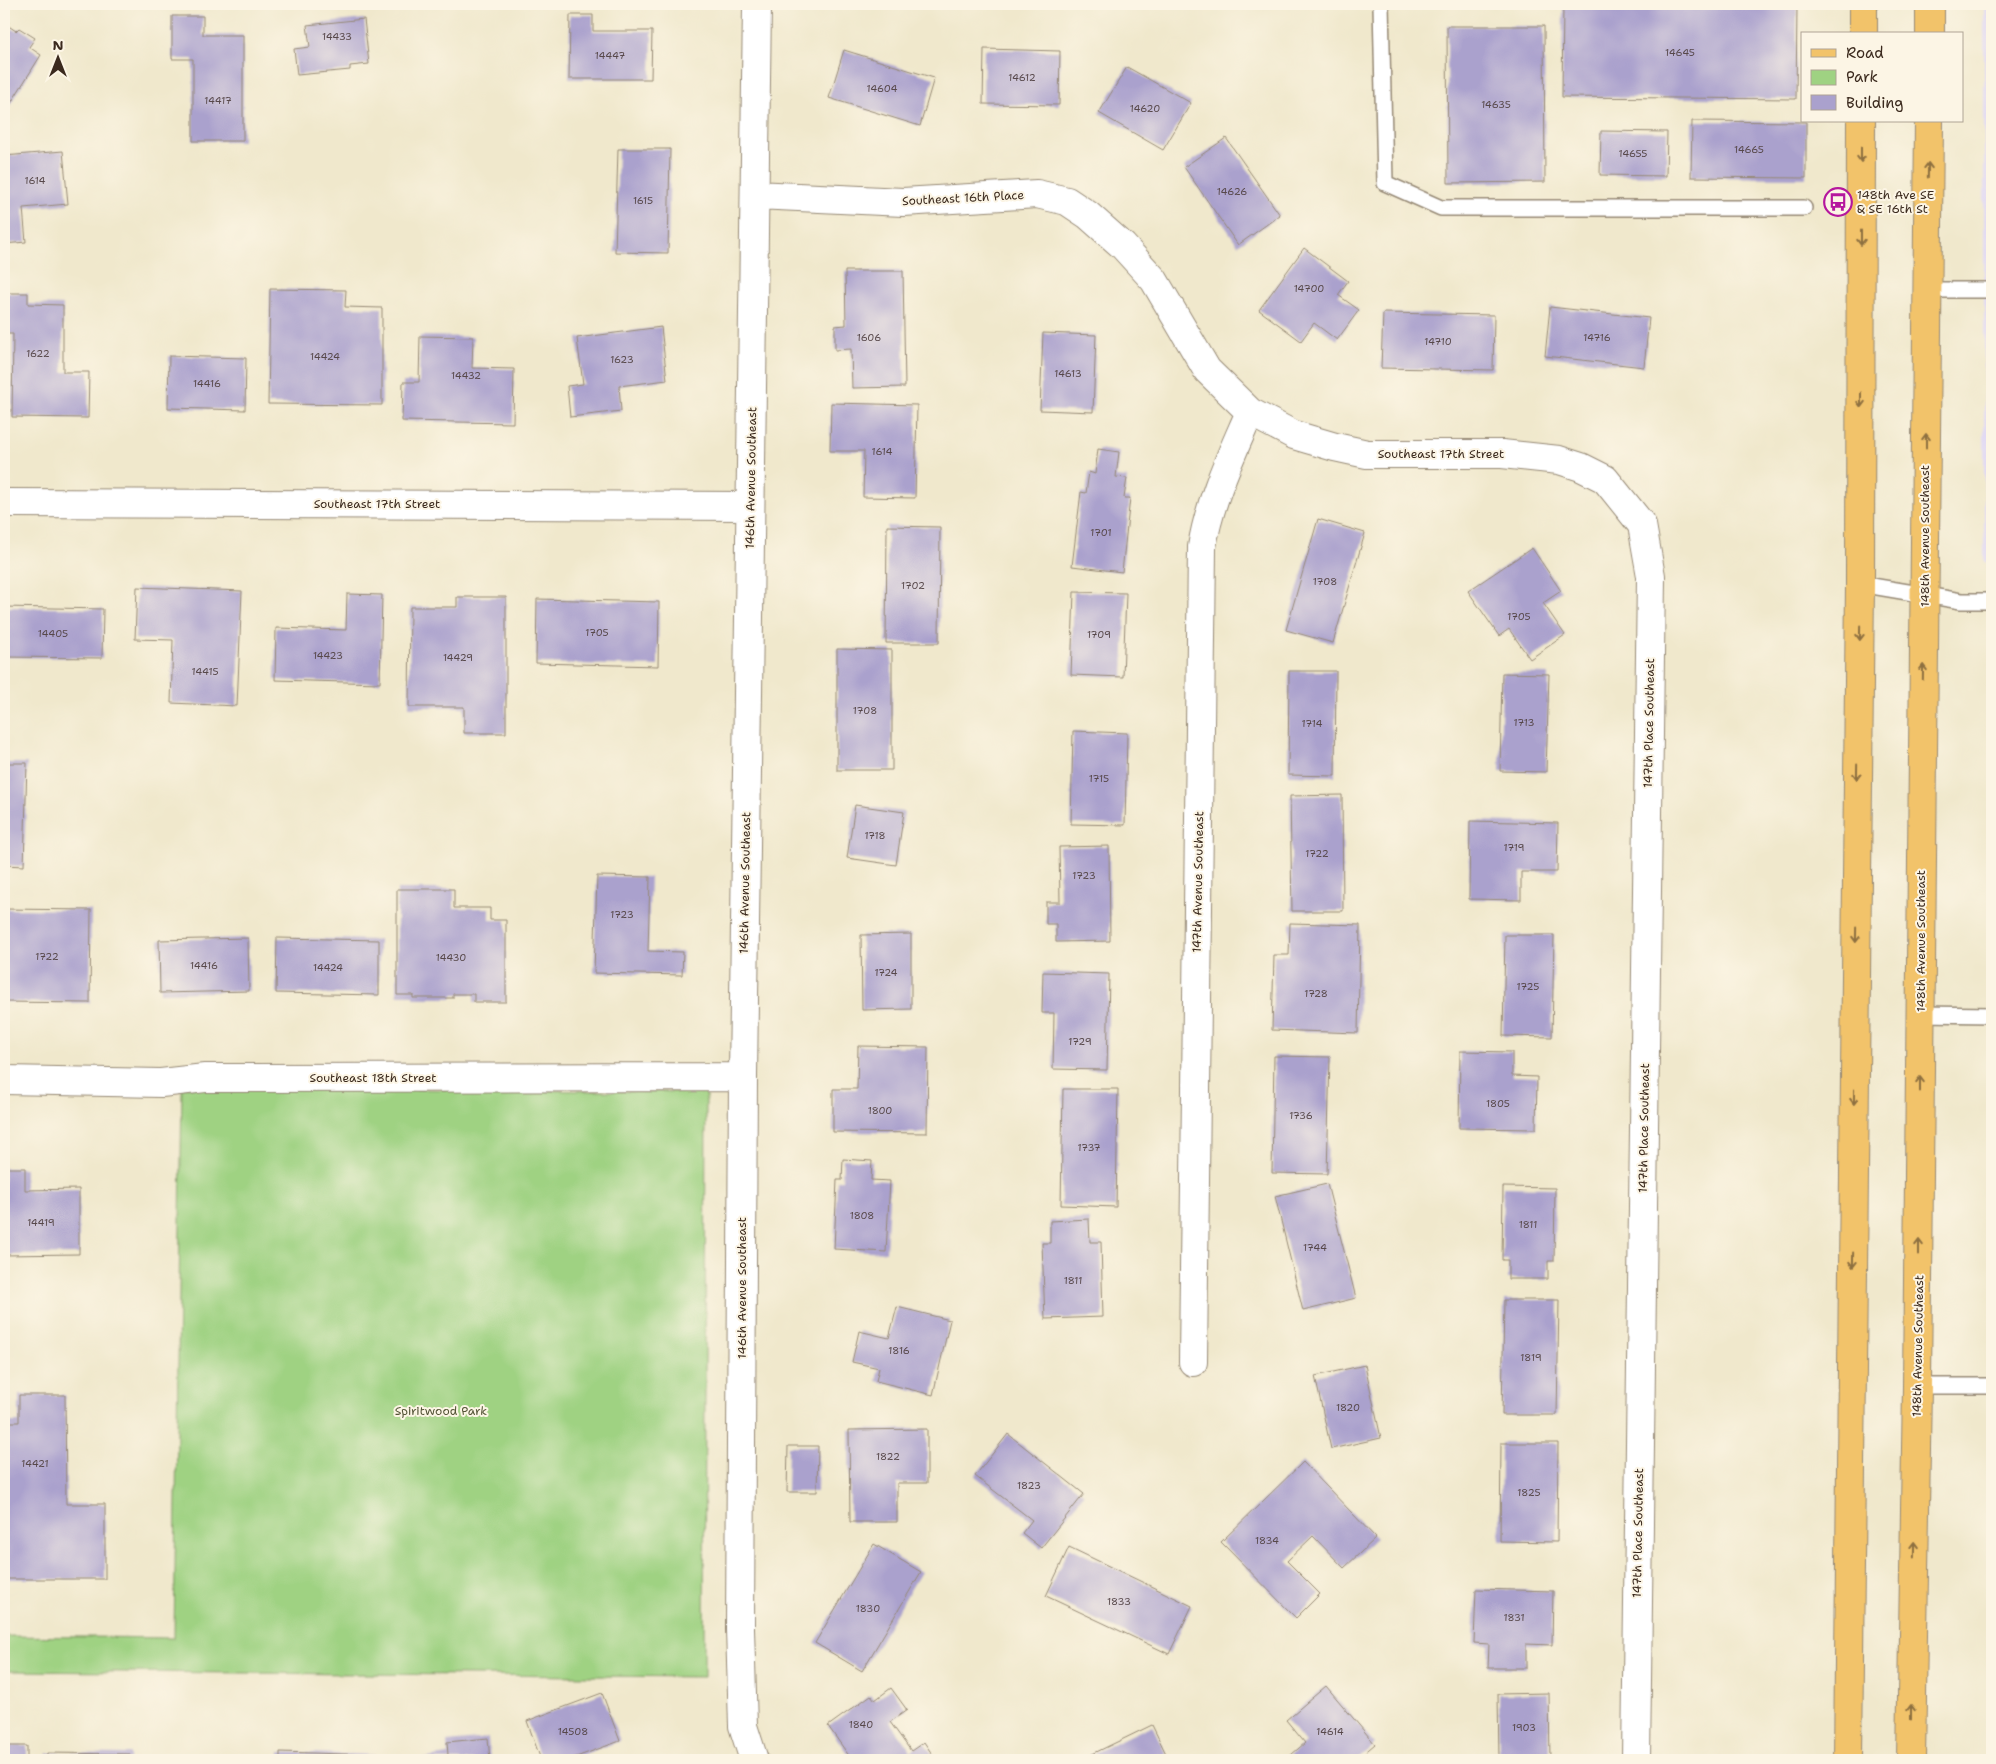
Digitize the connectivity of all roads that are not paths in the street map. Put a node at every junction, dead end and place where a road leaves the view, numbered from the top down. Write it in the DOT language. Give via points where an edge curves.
graph roads {
  1 [pos="757,4"];
  2 [pos="1381,4"];
  3 [pos="1863,4"];
  4 [pos="1930,4"];
  5 [pos="1863,32"];
  6 [pos="1930,32"];
  7 [pos="1861,122"];
  8 [pos="1929,122"];
  9 [pos="755,195"];
  10 [pos="1804,208"];
  11 [pos="1927,290"];
  12 [pos="1992,290"];
  13 [pos="1250,412"];
  14 [pos="4,503"];
  15 [pos="1625,503"];
  16 [pos="750,506"];
  17 [pos="1860,584"];
  18 [pos="1925,595"];
  19 [pos="1992,600"];
  20 [pos="1920,1014"];
  21 [pos="1992,1015"];
  22 [pos="743,1077"];
  23 [pos="4,1080"];
  24 [pos="1193,1362"];
  25 [pos="1917,1386"];
  26 [pos="1992,1386"];
  27 [pos="754,1760"];
  28 [pos="1636,1760"];
  29 [pos="1848,1760"];
  30 [pos="1911,1760"];
  1 -- 9 [label="street, 146th Avenue Southeast"];
  2 -- 10 [label="lane" via="1385,183 1441,208"];
  3 -- 5 [label="main road"];
  4 -- 6 [label="main road"];
  7 -- 17 [label="main road, one-way"];
  11 -- 8 [label="main road, 148th Avenue Southeast, one-way"];
  9 -- 13 [label="street, Southeast 16th Place" via="903,202 1037,194 1067,201 1088,214 1154,280 1207,370"];
  9 -- 16 [label="street, 146th Avenue Southeast"];
  11 -- 12 [label="lane"];
  18 -- 11 [label="main road, 148th Avenue Southeast, one-way"];
  13 -- 15 [label="street, Southeast 17th Street" via="1294,435 1367,454 1502,454 1559,460 1581,466 1604,479"];
  13 -- 24 [label="street, 147th Avenue Southeast" via="1215,495 1202,547"];
  14 -- 16 [label="street, Southeast 17th Street"];
  15 -- 28 [label="street, 147th Place Southeast" via="1642,525 1651,576"];
  16 -- 22 [label="street, 146th Avenue Southeast"];
  17 -- 18 [label="lane"];
  17 -- 29 [label="main road, one-way"];
  18 -- 19 [label="lane"];
  20 -- 18 [label="main road, 148th Avenue Southeast, one-way"];
  20 -- 21 [label="lane"];
  25 -- 20 [label="main road, 148th Avenue Southeast, one-way"];
  22 -- 23 [label="street, Southeast 18th Street" via="205,1078 161,1083"];
  22 -- 27 [label="street, 146th Avenue Southeast" via="740,1676 743,1726"];
  25 -- 26 [label="lane"];
  30 -- 25 [label="main road, 148th Avenue Southeast, one-way"];
}
